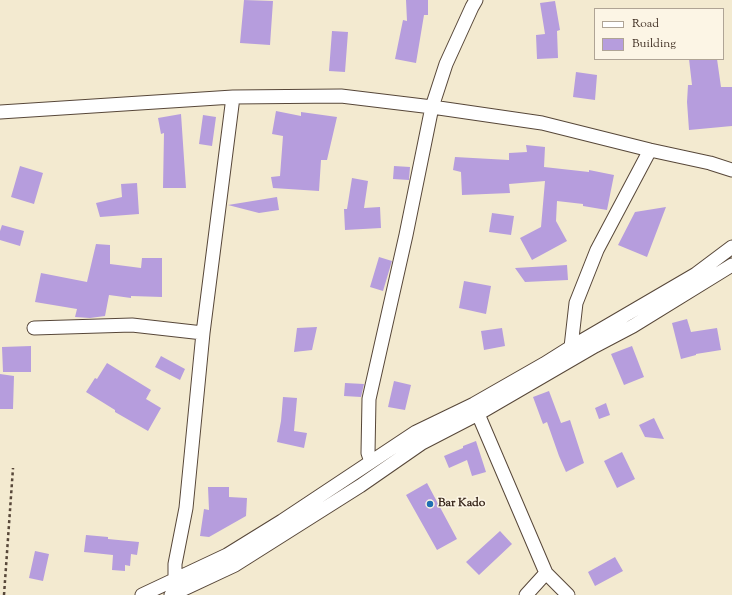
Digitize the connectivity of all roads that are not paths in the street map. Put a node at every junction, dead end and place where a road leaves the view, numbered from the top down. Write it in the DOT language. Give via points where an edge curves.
graph roads {
  1 [pos="476,0"];
  2 [pos="233,97"];
  3 [pos="432,107"];
  4 [pos="0,112"];
  5 [pos="650,150"];
  6 [pos="732,170"];
  7 [pos="732,247"];
  8 [pos="732,268"];
  9 [pos="34,328"];
  10 [pos="203,333"];
  11 [pos="571,347"];
  12 [pos="478,414"];
  13 [pos="371,462"];
  14 [pos="546,573"];
  15 [pos="175,580"];
  16 [pos="142,595"];
  17 [pos="171,595"];
  18 [pos="526,595"];
  19 [pos="568,595"];
  1 -- 3 [label="street" via="446,64"];
  2 -- 3 [label="street" via="341,96"];
  2 -- 4 [label="street"];
  2 -- 10 [label="street"];
  3 -- 5 [label="street" via="542,123"];
  3 -- 13 [label="street" via="369,399 368,453"];
  5 -- 6 [label="street"];
  5 -- 11 [label="street" via="597,250 576,303"];
  7 -- 11 [label="street" via="696,274"];
  8 -- 12 [label="street"];
  9 -- 10 [label="street" via="132,325"];
  10 -- 15 [label="street" via="186,508"];
  11 -- 13 [label="street" via="474,404 416,432"];
  12 -- 14 [label="street"];
  12 -- 17 [label="street" via="422,443 360,486 235,565"];
  13 -- 15 [label="street" via="227,555"];
  14 -- 18 [label="street"];
  14 -- 19 [label="street"];
  15 -- 16 [label="street"];
}
